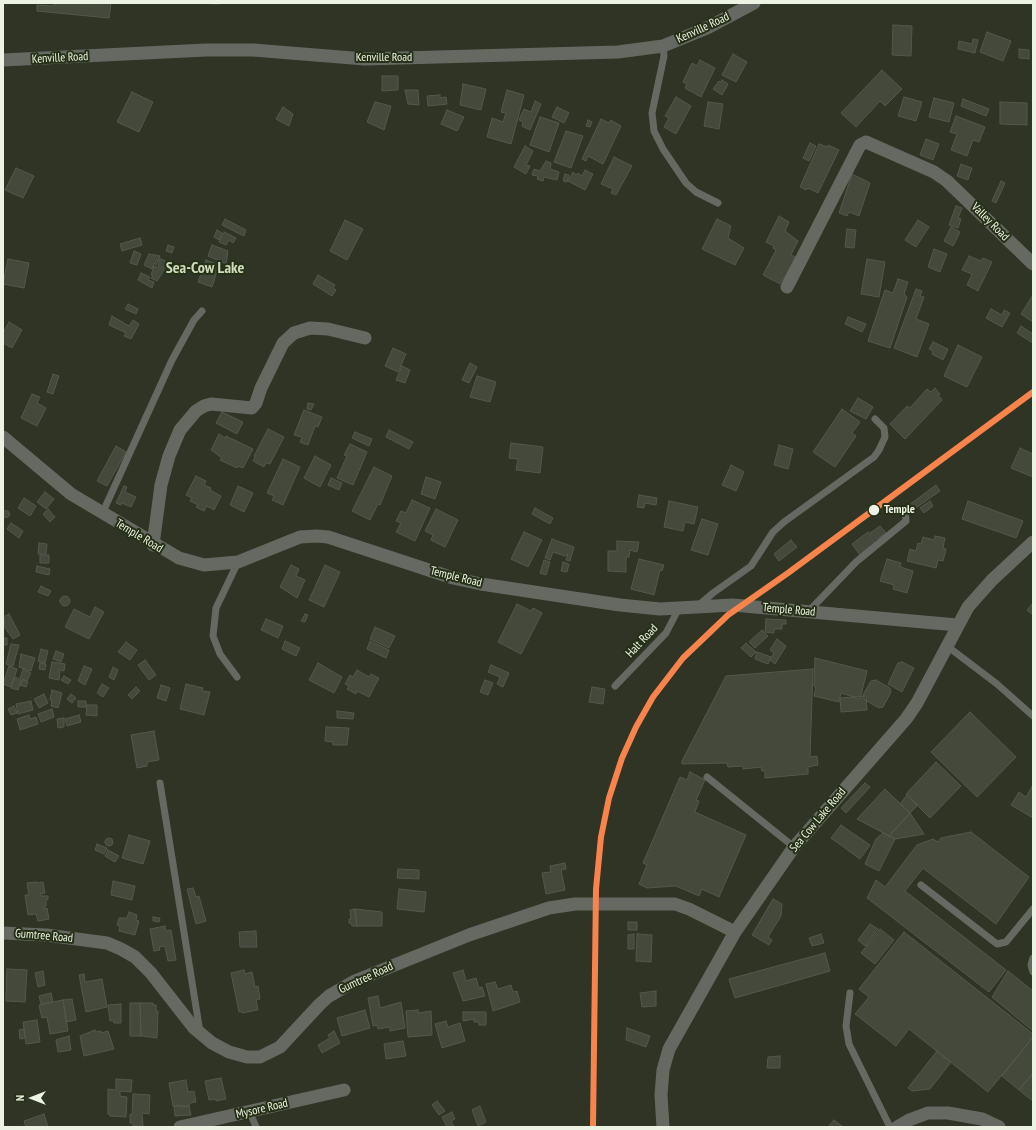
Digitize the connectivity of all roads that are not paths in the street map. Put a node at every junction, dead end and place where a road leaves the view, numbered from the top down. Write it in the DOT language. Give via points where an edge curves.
graph roads {
  1 [pos="754,3"];
  2 [pos="663,46"];
  3 [pos="3,60"];
  4 [pos="718,203"];
  5 [pos="1033,264"];
  6 [pos="787,287"];
  7 [pos="202,311"];
  8 [pos="365,338"];
  9 [pos="875,419"];
  10 [pos="3,437"];
  11 [pos="905,510"];
  12 [pos="102,514"];
  13 [pos="1033,542"];
  14 [pos="153,545"];
  15 [pos="238,562"];
  16 [pos="698,607"];
  17 [pos="679,608"];
  18 [pos="808,612"];
  19 [pos="957,625"];
  20 [pos="947,646"];
  21 [pos="237,677"];
  22 [pos="615,686"];
  23 [pos="1033,716"];
  24 [pos="707,777"];
  25 [pos="160,783"];
  26 [pos="794,847"];
  27 [pos="921,885"];
  28 [pos="1033,909"];
  29 [pos="735,932"];
  30 [pos="3,933"];
  31 [pos="1033,958"];
  32 [pos="1033,972"];
  33 [pos="850,992"];
  34 [pos="200,1032"];
  35 [pos="344,1090"];
  36 [pos="250,1112"];
  37 [pos="180,1127"];
  38 [pos="256,1127"];
  39 [pos="663,1127"];
  40 [pos="890,1127"];
  41 [pos="897,1127"];
  42 [pos="999,1127"];
  1 -- 2 [label="street, Kenville Road" via="707,28"];
  2 -- 3 [label="street, Kenville Road" via="618,52 401,59 364,59 253,50 206,50"];
  2 -- 4 [label="lane" via="664,56 652,113 654,131 686,183 696,192"];
  5 -- 6 [label="street, Valley Road" via="947,181 934,172 869,142 860,144"];
  7 -- 12 [label="lane" via="194,320 172,360"];
  8 -- 14 [label="street" via="328,329 310,328 294,333 283,343 252,408 211,404 196,411 180,430 169,456"];
  9 -- 16 [label="lane" via="884,428 884,437 874,457 784,522 773,532 751,566"];
  10 -- 12 [label="street, Temple Road" via="58,485"];
  11 -- 18 [label="lane" via="906,521 856,562"];
  12 -- 14 [label="street, Temple Road"];
  13 -- 19 [label="street, Sea Cow Lake Road" via="978,594"];
  14 -- 15 [label="street, Temple Road" via="179,558 204,565"];
  15 -- 17 [label="street, Temple Road" via="300,537 328,537 453,578 481,584 643,608"];
  15 -- 21 [label="lane" via="216,608 213,636 220,654"];
  16 -- 17 [label="street, Temple Road"];
  16 -- 18 [label="street, Temple Road" via="733,605"];
  17 -- 22 [label="lane, Halt Road" via="666,633"];
  18 -- 19 [label="street, Temple Road"];
  19 -- 20 [label="street, Sea Cow Lake Road"];
  20 -- 23 [label="lane" via="997,684"];
  20 -- 26 [label="street, Sea Cow Lake Road" via="906,719"];
  24 -- 26 [label="lane"];
  25 -- 34 [label="lane"];
  26 -- 29 [label="street, Sea Cow Lake Road"];
  27 -- 28 [label="lane" via="997,944 1006,942"];
  29 -- 34 [label="street, Gumtree Road" via="675,904 564,905 469,935 355,981 329,996 280,1047 260,1057 247,1057 229,1052 212,1043"];
  29 -- 39 [label="street, Sea Cow Lake Road" via="669,1049 663,1070 661,1094"];
  30 -- 34 [label="street, Gumtree Road" via="46,935 100,942 121,948 135,957 151,973"];
  31 -- 32 [label="lane"];
  33 -- 40 [label="lane" via="846,1026 849,1044"];
  35 -- 36 [label="street, Mysore Road"];
  36 -- 37 [label="street, Mysore Road"];
  36 -- 38 [label="lane"];
  41 -- 42 [label="street" via="928,1113 948,1113 982,1119"];
}
